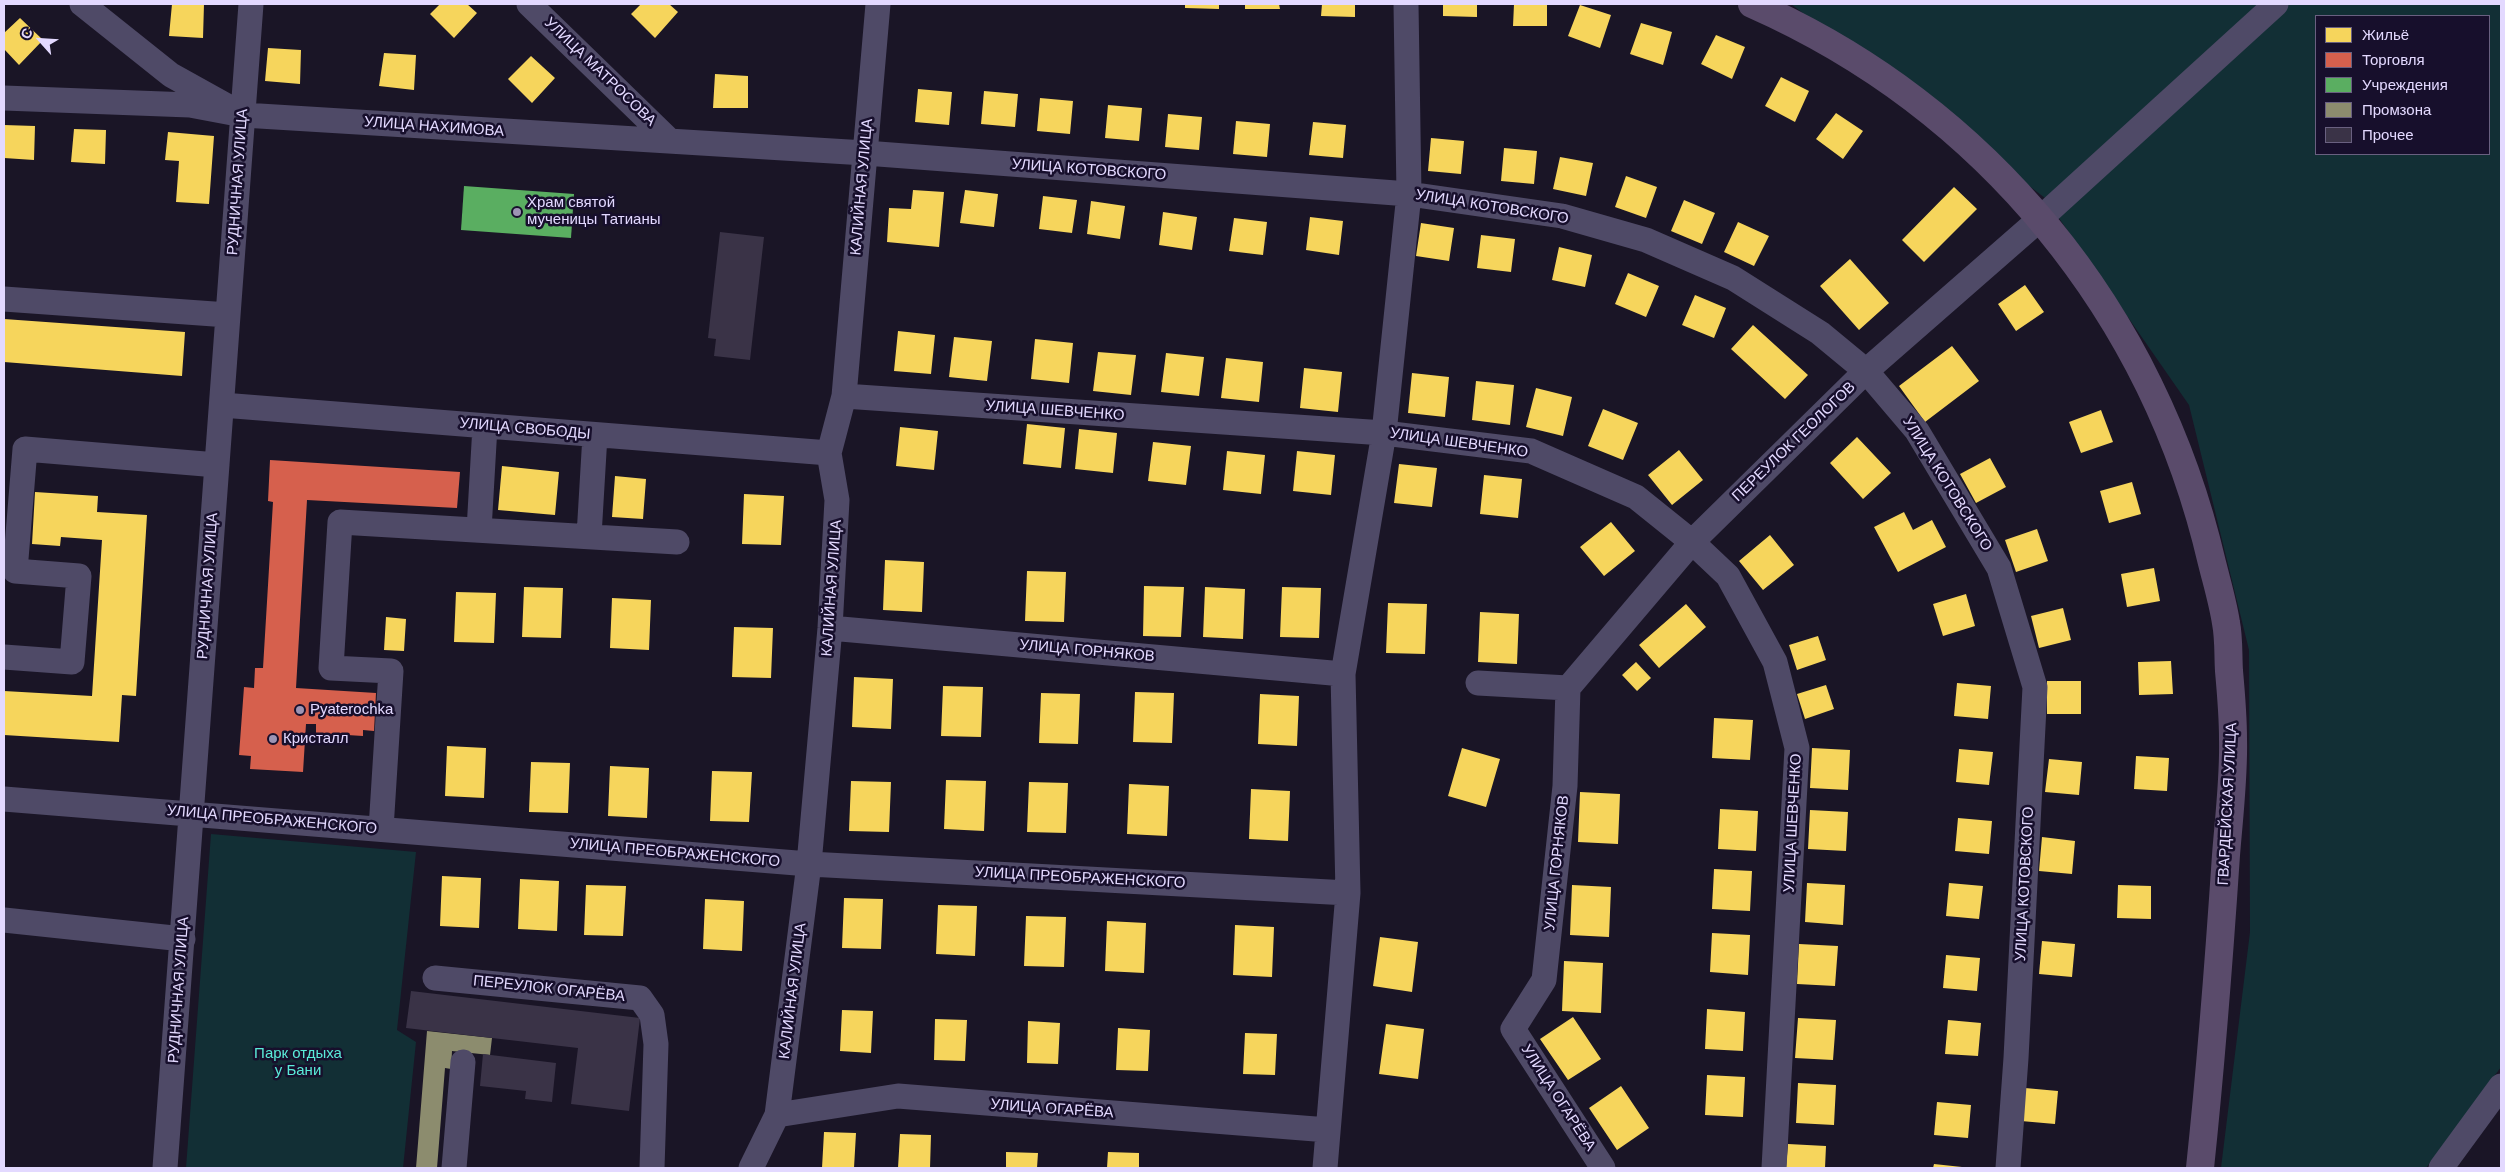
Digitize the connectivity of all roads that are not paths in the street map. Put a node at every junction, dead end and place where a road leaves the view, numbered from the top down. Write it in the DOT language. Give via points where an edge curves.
graph roads {
  1 [pos="82,4"];
  2 [pos="251,4"];
  3 [pos="529,4"];
  4 [pos="878,4"];
  5 [pos="1406,4"];
  6 [pos="1752,4"];
  7 [pos="2276,4"];
  8 [pos="4,98"];
  9 [pos="243,115"];
  10 [pos="670,141"];
  11 [pos="864,153"];
  12 [pos="1409,194"];
  13 [pos="2041,218"];
  14 [pos="4,299"];
  15 [pos="228,315"];
  16 [pos="1866,371"];
  17 [pos="844,396"];
  18 [pos="222,406"];
  19 [pos="485,426"];
  20 [pos="1384,433"];
  21 [pos="595,435"];
  22 [pos="829,453"];
  23 [pos="217,465"];
  24 [pos="479,530"];
  25 [pos="589,536"];
  26 [pos="677,542"];
  27 [pos="1692,542"];
  28 [pos="830,628"];
  29 [pos="4,657"];
  30 [pos="1344,674"];
  31 [pos="1478,683"];
  32 [pos="1568,688"];
  33 [pos="4,799"];
  34 [pos="192,814"];
  35 [pos="381,829"];
  36 [pos="809,864"];
  37 [pos="1348,893"];
  38 [pos="4,920"];
  39 [pos="182,939"];
  40 [pos="435,978"];
  41 [pos="1513,1029"];
  42 [pos="463,1062"];
  43 [pos="2501,1086"];
  44 [pos="777,1115"];
  45 [pos="1328,1130"];
  46 [pos="165,1168"];
  47 [pos="454,1168"];
  48 [pos="652,1168"];
  49 [pos="751,1168"];
  50 [pos="1325,1168"];
  51 [pos="1603,1168"];
  52 [pos="1774,1168"];
  53 [pos="2008,1168"];
  54 [pos="2200,1168"];
  55 [pos="2441,1168"];
  1 -- 9 [label="street" via="170,75"];
  2 -- 9 [label="street, РУДНИЧНАЯ УЛИЦА"];
  3 -- 10 [label="street, УЛИЦА МАТРОСОВА"];
  4 -- 11 [label="street, КАЛИЙНАЯ УЛИЦА"];
  5 -- 12 [label="street"];
  6 -- 13 [label="main road, ГВАРДЕЙСКАЯ УЛИЦА" via="1845,52 1914,100 1977,152"];
  7 -- 13 [label="street, ПЕРЕУЛОК ГЕОЛОГОВ"];
  8 -- 9 [label="street, УЛИЦА НАХИМОВА" via="190,105"];
  9 -- 10 [label="street, УЛИЦА НАХИМОВА"];
  9 -- 15 [label="street, РУДНИЧНАЯ УЛИЦА"];
  10 -- 11 [label="street, УЛИЦА НАХИМОВА"];
  11 -- 12 [label="street, УЛИЦА КОТОВСКОГО"];
  11 -- 17 [label="street, КАЛИЙНАЯ УЛИЦА"];
  12 -- 16 [label="street, УЛИЦА КОТОВСКОГО" via="1562,216 1646,240 1734,278 1820,333"];
  12 -- 20 [label="street"];
  13 -- 16 [label="street, ПЕРЕУЛОК ГЕОЛОГОВ"];
  13 -- 54 [label="main road, ГВАРДЕЙСКАЯ УЛИЦА" via="2091,284 2130,345 2166,418 2202,516 2227,624 2233,740 2215,1028"];
  14 -- 15 [label="street"];
  15 -- 18 [label="street, РУДНИЧНАЯ УЛИЦА"];
  16 -- 27 [label="street, ПЕРЕУЛОК ГЕОЛОГОВ"];
  16 -- 53 [label="street, УЛИЦА КОТОВСКОГО" via="1917,430 1999,568 2034,687"];
  17 -- 20 [label="street, УЛИЦА ШЕВЧЕНКО"];
  17 -- 22 [label="street, КАЛИЙНАЯ УЛИЦА"];
  18 -- 19 [label="street, УЛИЦА СВОБОДЫ"];
  18 -- 23 [label="street, РУДНИЧНАЯ УЛИЦА"];
  19 -- 21 [label="street, УЛИЦА СВОБОДЫ"];
  19 -- 24 [label="street"];
  20 -- 27 [label="street, УЛИЦА ШЕВЧЕНКО" via="1531,451 1636,497"];
  20 -- 30 [label="street"];
  21 -- 22 [label="street, УЛИЦА СВОБОДЫ"];
  21 -- 25 [label="street"];
  22 -- 28 [label="street, КАЛИЙНАЯ УЛИЦА" via="837,500"];
  23 -- 29 [label="street" via="25,449 15,571 79,576 72,662"];
  23 -- 34 [label="street, РУДНИЧНАЯ УЛИЦА"];
  24 -- 25 [label="street"];
  24 -- 35 [label="street" via="340,522 331,668 391,672"];
  25 -- 26 [label="street"];
  27 -- 32 [label="street, ПЕРЕУЛОК ГЕОЛОГОВ"];
  27 -- 52 [label="street, УЛИЦА ШЕВЧЕНКО" via="1728,576 1775,662 1797,748"];
  28 -- 30 [label="street, УЛИЦА ГОРНЯКОВ"];
  28 -- 36 [label="street, КАЛИЙНАЯ УЛИЦА"];
  30 -- 37 [label="street"];
  31 -- 32 [label="street"];
  32 -- 41 [label="street, УЛИЦА ГОРНЯКОВ" via="1564,795 1544,980"];
  33 -- 34 [label="street, УЛИЦА ПРЕОБРАЖЕНСКОГО"];
  34 -- 35 [label="street, УЛИЦА ПРЕОБРАЖЕНСКОГО"];
  34 -- 39 [label="street, РУДНИЧНАЯ УЛИЦА"];
  35 -- 36 [label="street, УЛИЦА ПРЕОБРАЖЕНСКОГО"];
  36 -- 37 [label="street, УЛИЦА ПРЕОБРАЖЕНСКОГО"];
  36 -- 44 [label="street, КАЛИЙНАЯ УЛИЦА"];
  37 -- 45 [label="street"];
  38 -- 39 [label="street"];
  39 -- 46 [label="street, РУДНИЧНАЯ УЛИЦА"];
  40 -- 48 [label="street, ПЕРЕУЛОК ОГАРЁВА" via="640,998 652,1016 656,1044"];
  41 -- 51 [label="street, УЛИЦА ОГАРЁВА"];
  42 -- 47 [label="street"];
  43 -- 55 [label="street"];
  44 -- 45 [label="street, УЛИЦА ОГАРЁВА" via="898,1096"];
  44 -- 49 [label="street, КАЛИЙНАЯ УЛИЦА"];
  45 -- 50 [label="street"];
}
